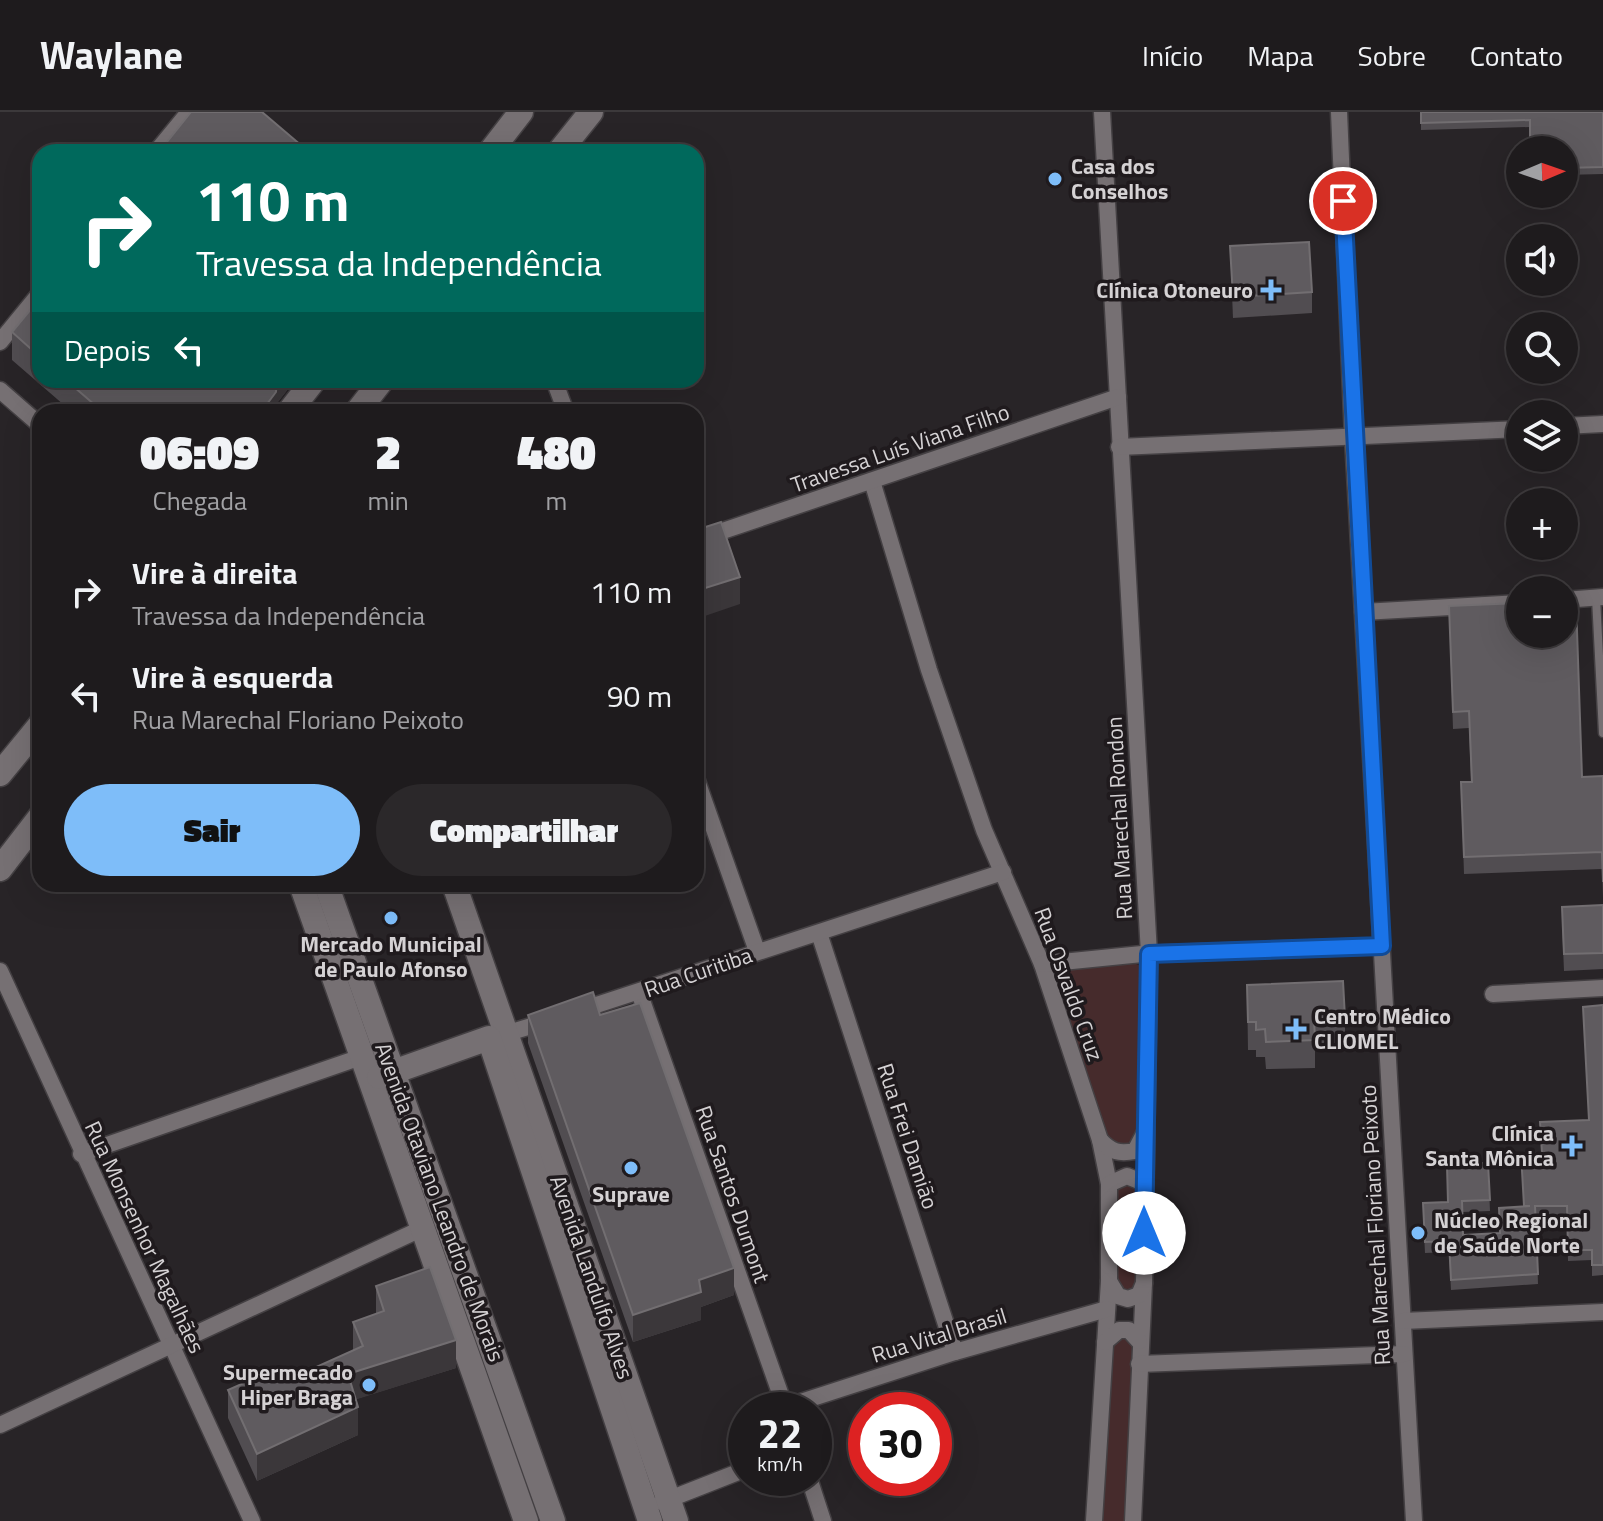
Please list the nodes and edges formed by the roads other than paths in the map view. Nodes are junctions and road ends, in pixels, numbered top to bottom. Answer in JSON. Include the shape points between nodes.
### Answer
{"nodes":[{"id":1,"x":189,"y":112,"type":"edge"},
{"id":2,"x":521,"y":112,"type":"edge"},
{"id":3,"x":591,"y":112,"type":"edge"},
{"id":4,"x":1102,"y":112,"type":"edge"},
{"id":5,"x":1339,"y":112,"type":"edge"},
{"id":6,"x":163,"y":144,"type":"edge"},
{"id":7,"x":496,"y":144,"type":"edge"},
{"id":8,"x":565,"y":144,"type":"edge"},
{"id":9,"x":32,"y":303,"type":"edge"},
{"id":10,"x":0,"y":342,"type":"edge"},
{"id":11,"x":308,"y":388,"type":"edge"},
{"id":12,"x":376,"y":388,"type":"edge"},
{"id":13,"x":0,"y":390,"type":"edge"},
{"id":14,"x":1118,"y":397,"type":"junction"},
{"id":15,"x":295,"y":404,"type":"edge"},
{"id":16,"x":363,"y":404,"type":"edge"},
{"id":17,"x":32,"y":418,"type":"edge"},
{"id":18,"x":1603,"y":424,"type":"edge"},
{"id":19,"x":1578,"y":425,"type":"edge"},
{"id":20,"x":1506,"y":430,"type":"edge"},
{"id":21,"x":1353,"y":438,"type":"junction"},
{"id":22,"x":1119,"y":447,"type":"junction"},
{"id":23,"x":872,"y":481,"type":"junction"},
{"id":24,"x":704,"y":537,"type":"edge"},
{"id":25,"x":1600,"y":598,"type":"edge"},
{"id":26,"x":1578,"y":599,"type":"edge"},
{"id":27,"x":1506,"y":604,"type":"edge"},
{"id":28,"x":1363,"y":612,"type":"junction"},
{"id":29,"x":1603,"y":733,"type":"edge"},
{"id":30,"x":32,"y":735,"type":"edge"},
{"id":31,"x":0,"y":774,"type":"edge"},
{"id":32,"x":704,"y":801,"type":"edge"},
{"id":33,"x":32,"y":827,"type":"edge"},
{"id":34,"x":0,"y":869,"type":"edge"},
{"id":35,"x":1003,"y":872,"type":"junction"},
{"id":36,"x":304,"y":892,"type":"edge"},
{"id":37,"x":329,"y":892,"type":"edge"},
{"id":38,"x":456,"y":892,"type":"edge"},
{"id":39,"x":819,"y":933,"type":"junction"},
{"id":40,"x":1382,"y":946,"type":"junction"},
{"id":41,"x":757,"y":951,"type":"junction"},
{"id":42,"x":1149,"y":954,"type":"junction"},
{"id":43,"x":1042,"y":964,"type":"junction"},
{"id":44,"x":0,"y":971,"type":"edge"},
{"id":45,"x":1603,"y":988,"type":"edge"},
{"id":46,"x":639,"y":992,"type":"junction"},
{"id":47,"x":1493,"y":994,"type":"dead end"},
{"id":48,"x":498,"y":1036,"type":"junction"},
{"id":49,"x":361,"y":1057,"type":"junction"},
{"id":50,"x":395,"y":1072,"type":"junction"},
{"id":51,"x":369,"y":1081,"type":"junction"},
{"id":52,"x":1145,"y":1132,"type":"junction"},
{"id":53,"x":1100,"y":1140,"type":"junction"},
{"id":54,"x":81,"y":1154,"type":"junction"},
{"id":55,"x":1144,"y":1183,"type":"junction"},
{"id":56,"x":1109,"y":1184,"type":"junction"},
{"id":57,"x":423,"y":1228,"type":"junction"},
{"id":58,"x":1109,"y":1281,"type":"junction"},
{"id":59,"x":1144,"y":1283,"type":"junction"},
{"id":60,"x":1107,"y":1309,"type":"junction"},
{"id":61,"x":1603,"y":1312,"type":"edge"},
{"id":62,"x":1403,"y":1321,"type":"junction"},
{"id":63,"x":1139,"y":1341,"type":"junction"},
{"id":64,"x":1105,"y":1342,"type":"junction"},
{"id":65,"x":173,"y":1347,"type":"junction"},
{"id":66,"x":955,"y":1352,"type":"junction"},
{"id":67,"x":1404,"y":1354,"type":"junction"},
{"id":68,"x":1139,"y":1364,"type":"junction"},
{"id":69,"x":780,"y":1392,"type":"edge"},
{"id":70,"x":832,"y":1393,"type":"edge"},
{"id":71,"x":510,"y":1398,"type":"junction"},
{"id":72,"x":486,"y":1406,"type":"junction"},
{"id":73,"x":0,"y":1425,"type":"edge"},
{"id":74,"x":728,"y":1479,"type":"edge"},
{"id":75,"x":815,"y":1496,"type":"edge"},
{"id":76,"x":673,"y":1510,"type":"edge"},
{"id":77,"x":648,"y":1515,"type":"edge"},
{"id":78,"x":252,"y":1521,"type":"edge"},
{"id":79,"x":526,"y":1521,"type":"edge"},
{"id":80,"x":553,"y":1521,"type":"edge"},
{"id":81,"x":823,"y":1521,"type":"edge"},
{"id":82,"x":1094,"y":1521,"type":"edge"},
{"id":83,"x":1133,"y":1521,"type":"edge"},
{"id":84,"x":1414,"y":1521,"type":"edge"}],
"edges":[{"from":1,"to":6,"type":"street"},
{"from":2,"to":7,"type":"street"},
{"from":3,"to":8,"type":"street"},
{"from":4,"to":14,"type":"street","name":"Rua Marechal Rondon"},
{"from":5,"to":21,"type":"street","name":"Rua Marechal Floriano Peixoto"},
{"from":9,"to":10,"type":"street"},
{"from":11,"to":15,"type":"street"},
{"from":12,"to":16,"type":"street"},
{"from":13,"to":17,"type":"street"},
{"from":14,"to":22,"type":"street","name":"Rua Marechal Rondon"},
{"from":14,"to":23,"type":"street","name":"Travessa Luís Viana Filho"},
{"from":18,"to":19,"type":"street"},
{"from":20,"to":21,"type":"street"},
{"from":21,"to":22,"type":"street"},
{"from":21,"to":28,"type":"street","name":"Rua Marechal Floriano Peixoto"},
{"from":22,"to":42,"type":"street","name":"Rua Marechal Rondon"},
{"from":23,"to":24,"type":"street","name":"Travessa Luís Viana Filho"},
{"from":23,"to":35,"type":"street","name":"Rua Osvaldo Cruz","via":[[929,670]]},
{"from":25,"to":26,"type":"street"},
{"from":25,"to":29,"type":"lane"},
{"from":27,"to":28,"type":"street"},
{"from":28,"to":40,"type":"street","name":"Rua Marechal Floriano Peixoto"},
{"from":30,"to":31,"type":"street"},
{"from":32,"to":41,"type":"street"},
{"from":33,"to":34,"type":"street"},
{"from":35,"to":39,"type":"street","name":"Rua Curitiba"},
{"from":35,"to":43,"type":"street","name":"Rua Osvaldo Cruz"},
{"from":36,"to":49,"type":"street","name":"Avenida Otaviano Leandro de Morais"},
{"from":37,"to":50,"type":"street","name":"Avenida Otaviano Leandro de Morais"},
{"from":38,"to":48,"type":"street"},
{"from":39,"to":41,"type":"street","name":"Rua Curitiba"},
{"from":39,"to":66,"type":"street","name":"Rua Frei Damião"},
{"from":40,"to":42,"type":"street"},
{"from":40,"to":62,"type":"street","name":"Rua Marechal Floriano Peixoto"},
{"from":41,"to":46,"type":"street","name":"Rua Curitiba"},
{"from":42,"to":43,"type":"street"},
{"from":42,"to":52,"type":"street","name":"Rua Marechal Rondon"},
{"from":43,"to":53,"type":"street","name":"Rua Osvaldo Cruz"},
{"from":44,"to":54,"type":"street","name":"Rua Monsenhor Magalhães"},
{"from":45,"to":47,"type":"street"},
{"from":46,"to":48,"type":"street","name":"Rua Curitiba"},
{"from":46,"to":69,"type":"street","name":"Rua Santos Dumont"},
{"from":48,"to":50,"type":"street","name":"Rua Curitiba"},
{"from":48,"to":76,"type":"street","name":"Avenida Landulfo Alves"},
{"from":48,"to":77,"type":"street","name":"Avenida Landulfo Alves"},
{"from":49,"to":51,"type":"street","name":"Avenida Otaviano Leandro de Morais"},
{"from":49,"to":54,"type":"street"},
{"from":50,"to":51,"type":"street","name":"Rua Curitiba"},
{"from":50,"to":71,"type":"street","name":"Avenida Otaviano Leandro de Morais"},
{"from":51,"to":57,"type":"street","name":"Avenida Otaviano Leandro de Morais"},
{"from":52,"to":53,"type":"street","via":[[1135,1151],[1121,1154]]},
{"from":52,"to":55,"type":"street","name":"Rua Marechal Rondon"},
{"from":53,"to":56,"type":"street","name":"Rua Osvaldo Cruz"},
{"from":54,"to":65,"type":"street","name":"Rua Monsenhor Magalhães"},
{"from":55,"to":56,"type":"street","via":[[1127,1176]]},
{"from":55,"to":59,"type":"street","name":"Rua Marechal Rondon"},
{"from":56,"to":58,"type":"street","name":"Rua Osvaldo Cruz"},
{"from":57,"to":65,"type":"street"},
{"from":57,"to":72,"type":"street","name":"Avenida Otaviano Leandro de Morais"},
{"from":58,"to":59,"type":"street","via":[[1118,1296],[1128,1299],[1139,1295]]},
{"from":58,"to":60,"type":"street","name":"Rua Osvaldo Cruz"},
{"from":59,"to":63,"type":"street","name":"Rua Marechal Rondon"},
{"from":60,"to":64,"type":"street","name":"Rua Osvaldo Cruz"},
{"from":60,"to":66,"type":"street","name":"Rua Vital Brasil"},
{"from":61,"to":62,"type":"street"},
{"from":62,"to":67,"type":"street","name":"Rua Marechal Floriano Peixoto"},
{"from":63,"to":64,"type":"street","via":[[1129,1330],[1119,1330]]},
{"from":63,"to":68,"type":"street","name":"Rua Marechal Rondon"},
{"from":64,"to":82,"type":"street","name":"Rua Osvaldo Cruz"},
{"from":65,"to":73,"type":"street"},
{"from":65,"to":78,"type":"street","name":"Rua Monsenhor Magalhães"},
{"from":66,"to":70,"type":"street","name":"Rua Vital Brasil"},
{"from":67,"to":68,"type":"street"},
{"from":67,"to":84,"type":"street","name":"Rua Marechal Floriano Peixoto"},
{"from":68,"to":83,"type":"street","name":"Rua Marechal Rondon"},
{"from":71,"to":72,"type":"street"},
{"from":71,"to":80,"type":"street","name":"Avenida Otaviano Leandro de Morais"},
{"from":72,"to":79,"type":"street","name":"Avenida Otaviano Leandro de Morais"},
{"from":74,"to":76,"type":"street"},
{"from":75,"to":81,"type":"street"},
{"from":76,"to":77,"type":"street"}]}
